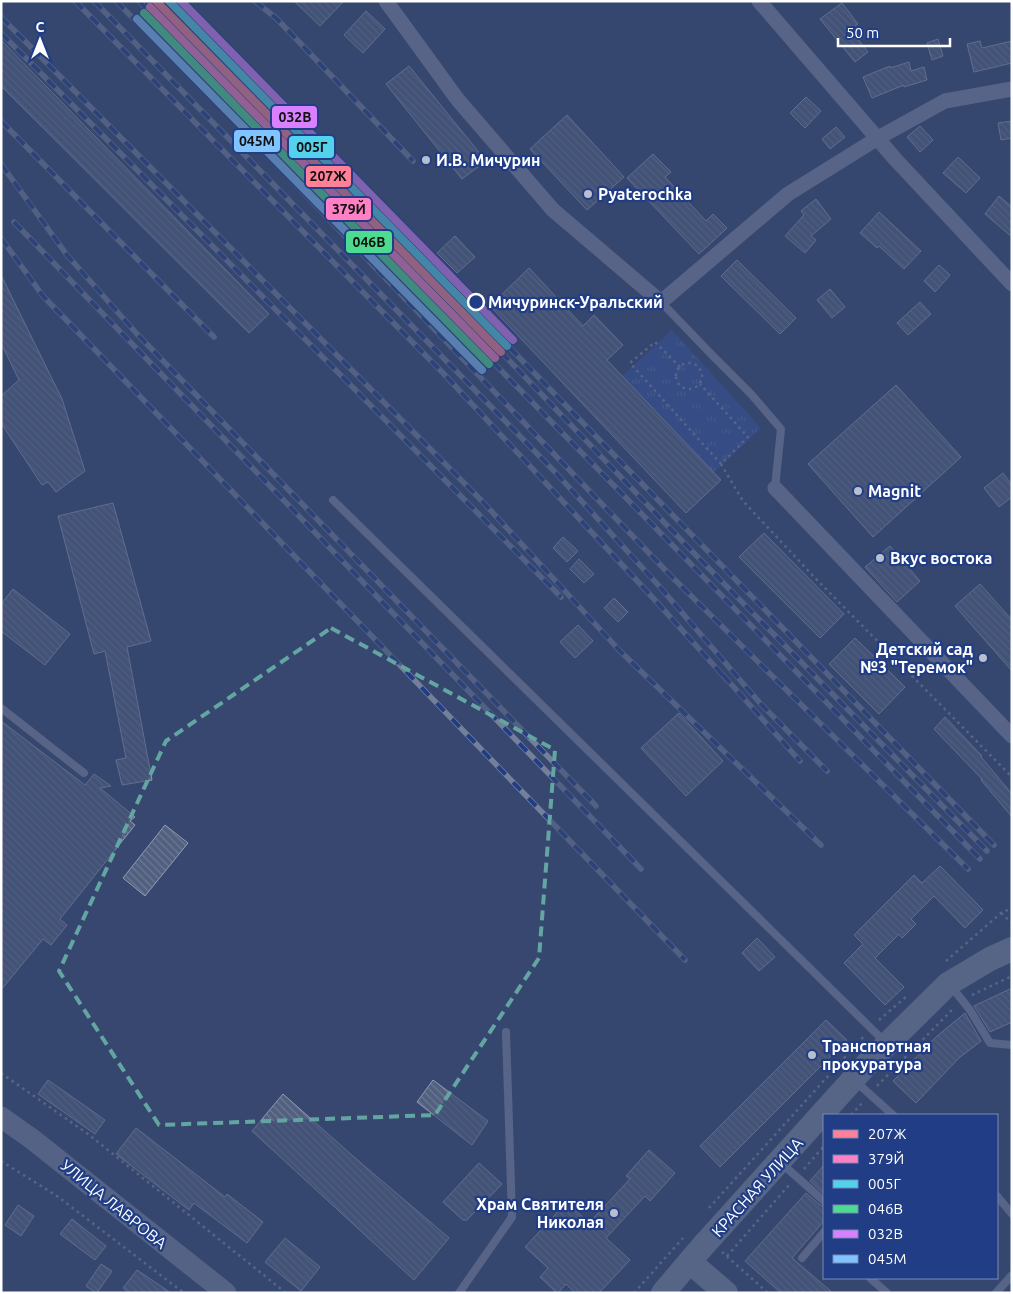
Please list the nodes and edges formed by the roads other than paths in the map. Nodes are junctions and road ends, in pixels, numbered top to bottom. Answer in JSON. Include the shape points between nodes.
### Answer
{"nodes":[{"id":1,"x":386,"y":1,"type":"edge"},
{"id":2,"x":759,"y":1,"type":"edge"},
{"id":3,"x":1012,"y":89,"type":"edge"},
{"id":4,"x":878,"y":138,"type":"junction"},
{"id":5,"x":1012,"y":284,"type":"edge"},
{"id":6,"x":661,"y":302,"type":"junction"},
{"id":7,"x":775,"y":488,"type":"joint"},
{"id":8,"x":332,"y":500,"type":"dead end"},
{"id":9,"x":1,"y":708,"type":"edge"},
{"id":10,"x":1012,"y":736,"type":"edge"},
{"id":11,"x":84,"y":774,"type":"dead end"},
{"id":12,"x":1012,"y":949,"type":"edge"},
{"id":13,"x":955,"y":992,"type":"junction"},
{"id":14,"x":506,"y":1032,"type":"dead end"},
{"id":15,"x":887,"y":1044,"type":"junction"},
{"id":16,"x":1012,"y":1045,"type":"edge"},
{"id":17,"x":862,"y":1087,"type":"junction"},
{"id":18,"x":832,"y":1114,"type":"edge"},
{"id":19,"x":892,"y":1114,"type":"edge"},
{"id":20,"x":1,"y":1117,"type":"edge"},
{"id":21,"x":823,"y":1122,"type":"edge"},
{"id":22,"x":780,"y":1161,"type":"junction"},
{"id":23,"x":998,"y":1197,"type":"edge"},
{"id":24,"x":823,"y":1201,"type":"edge"},
{"id":25,"x":1012,"y":1214,"type":"edge"},
{"id":26,"x":823,"y":1233,"type":"edge"},
{"id":27,"x":802,"y":1258,"type":"dead end"},
{"id":28,"x":690,"y":1262,"type":"junction"},
{"id":29,"x":1012,"y":1275,"type":"edge"},
{"id":30,"x":871,"y":1279,"type":"edge"},
{"id":31,"x":226,"y":1293,"type":"edge"},
{"id":32,"x":459,"y":1293,"type":"edge"},
{"id":33,"x":663,"y":1293,"type":"edge"},
{"id":34,"x":726,"y":1293,"type":"edge"},
{"id":35,"x":887,"y":1293,"type":"edge"},
{"id":36,"x":996,"y":1293,"type":"edge"}],
"edges":[{"from":1,"to":6,"type":"street","via":[[458,100],[553,210]]},
{"from":2,"to":4,"type":"street"},
{"from":3,"to":4,"type":"street","via":[[944,101]]},
{"from":4,"to":5,"type":"street"},
{"from":4,"to":6,"type":"street","via":[[788,194]]},
{"from":6,"to":7,"type":"lane","via":[[751,394],[781,430]]},
{"from":7,"to":10,"type":"street"},
{"from":8,"to":15,"type":"lane"},
{"from":9,"to":11,"type":"lane"},
{"from":12,"to":13,"type":"main road","name":"КРАСНАЯ УЛИЦА","via":[[990,959]]},
{"from":13,"to":15,"type":"main road","name":"КРАСНАЯ УЛИЦА"},
{"from":13,"to":16,"type":"lane","via":[[990,1043]]},
{"from":14,"to":32,"type":"lane","via":[[512,1217]]},
{"from":15,"to":17,"type":"main road","name":"КРАСНАЯ УЛИЦА"},
{"from":17,"to":18,"type":"main road","name":"КРАСНАЯ УЛИЦА"},
{"from":17,"to":19,"type":"lane"},
{"from":20,"to":31,"type":"main road","name":"УЛИЦА ЛАВРОВА"},
{"from":21,"to":22,"type":"main road","name":"КРАСНАЯ УЛИЦА"},
{"from":22,"to":24,"type":"lane"},
{"from":22,"to":28,"type":"main road","name":"КРАСНАЯ УЛИЦА"},
{"from":23,"to":25,"type":"lane"},
{"from":26,"to":27,"type":"lane"},
{"from":28,"to":33,"type":"main road","name":"КРАСНАЯ УЛИЦА"},
{"from":28,"to":34,"type":"main road"},
{"from":29,"to":36,"type":"lane"},
{"from":30,"to":35,"type":"lane"}]}
